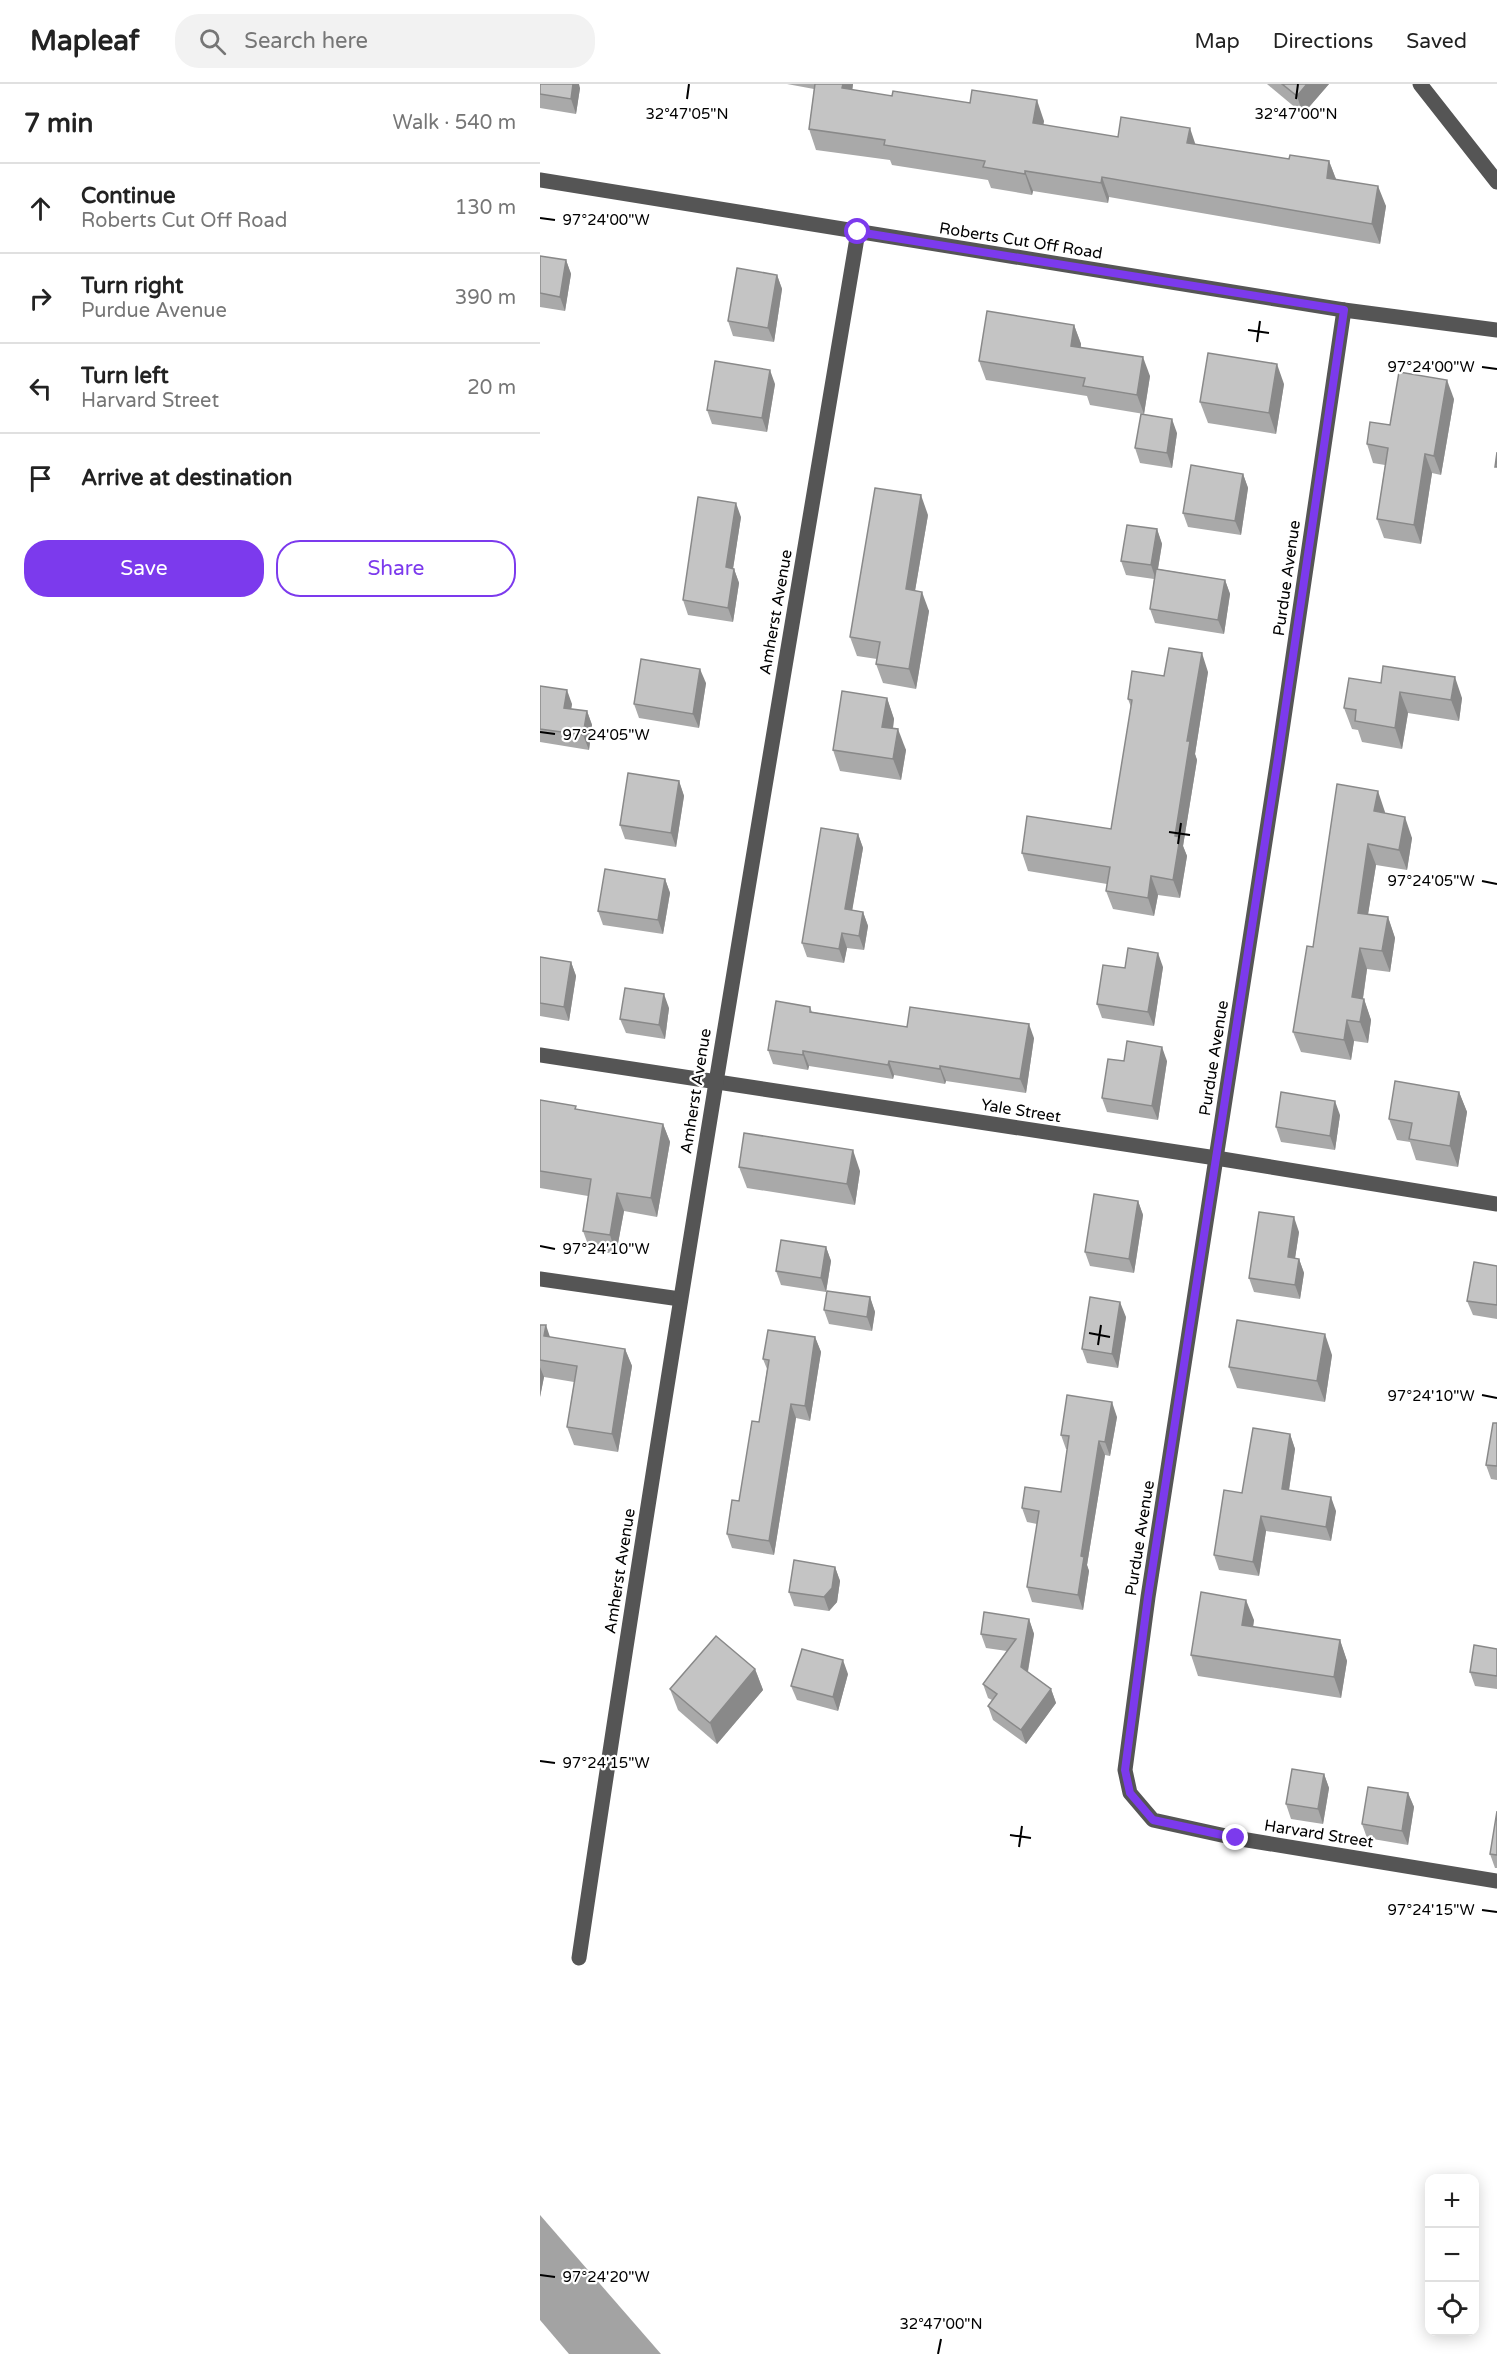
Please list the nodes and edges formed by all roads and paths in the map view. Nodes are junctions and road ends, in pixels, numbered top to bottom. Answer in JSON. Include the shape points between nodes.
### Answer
{"nodes":[{"id":1,"x":1420,"y":84,"type":"edge"},
{"id":2,"x":540,"y":180,"type":"edge"},
{"id":3,"x":1497,"y":182,"type":"edge"},
{"id":4,"x":858,"y":232,"type":"junction"},
{"id":5,"x":1344,"y":310,"type":"junction"},
{"id":6,"x":1497,"y":330,"type":"edge"},
{"id":7,"x":540,"y":1055,"type":"edge"},
{"id":8,"x":714,"y":1082,"type":"junction"},
{"id":9,"x":1216,"y":1158,"type":"junction"},
{"id":10,"x":1497,"y":1204,"type":"edge"},
{"id":11,"x":540,"y":1279,"type":"edge"},
{"id":12,"x":680,"y":1299,"type":"junction"},
{"id":13,"x":1141,"y":1808,"type":"joint"},
{"id":14,"x":1497,"y":1881,"type":"edge"},
{"id":15,"x":579,"y":1958,"type":"dead end"}],
"edges":[{"from":1,"to":3,"type":"street"},
{"from":2,"to":4,"type":"street","name":"Roberts Cut Off Road"},
{"from":4,"to":5,"type":"street","name":"Roberts Cut Off Road"},
{"from":4,"to":8,"type":"street","name":"Amherst Avenue"},
{"from":5,"to":6,"type":"street","name":"Roberts Cut Off Road"},
{"from":5,"to":9,"type":"street","name":"Purdue Avenue"},
{"from":7,"to":8,"type":"street","name":"Yale Street"},
{"from":8,"to":9,"type":"street","name":"Yale Street"},
{"from":8,"to":12,"type":"street","name":"Amherst Avenue"},
{"from":9,"to":10,"type":"street","name":"Yale Street"},
{"from":9,"to":13,"type":"street","name":"Purdue Avenue","via":[[1125,1770],[1130,1793]]},
{"from":11,"to":12,"type":"street"},
{"from":12,"to":15,"type":"street","name":"Amherst Avenue"},
{"from":13,"to":14,"type":"street","name":"Harvard Street","via":[[1153,1820],[1236,1838]]}]}
